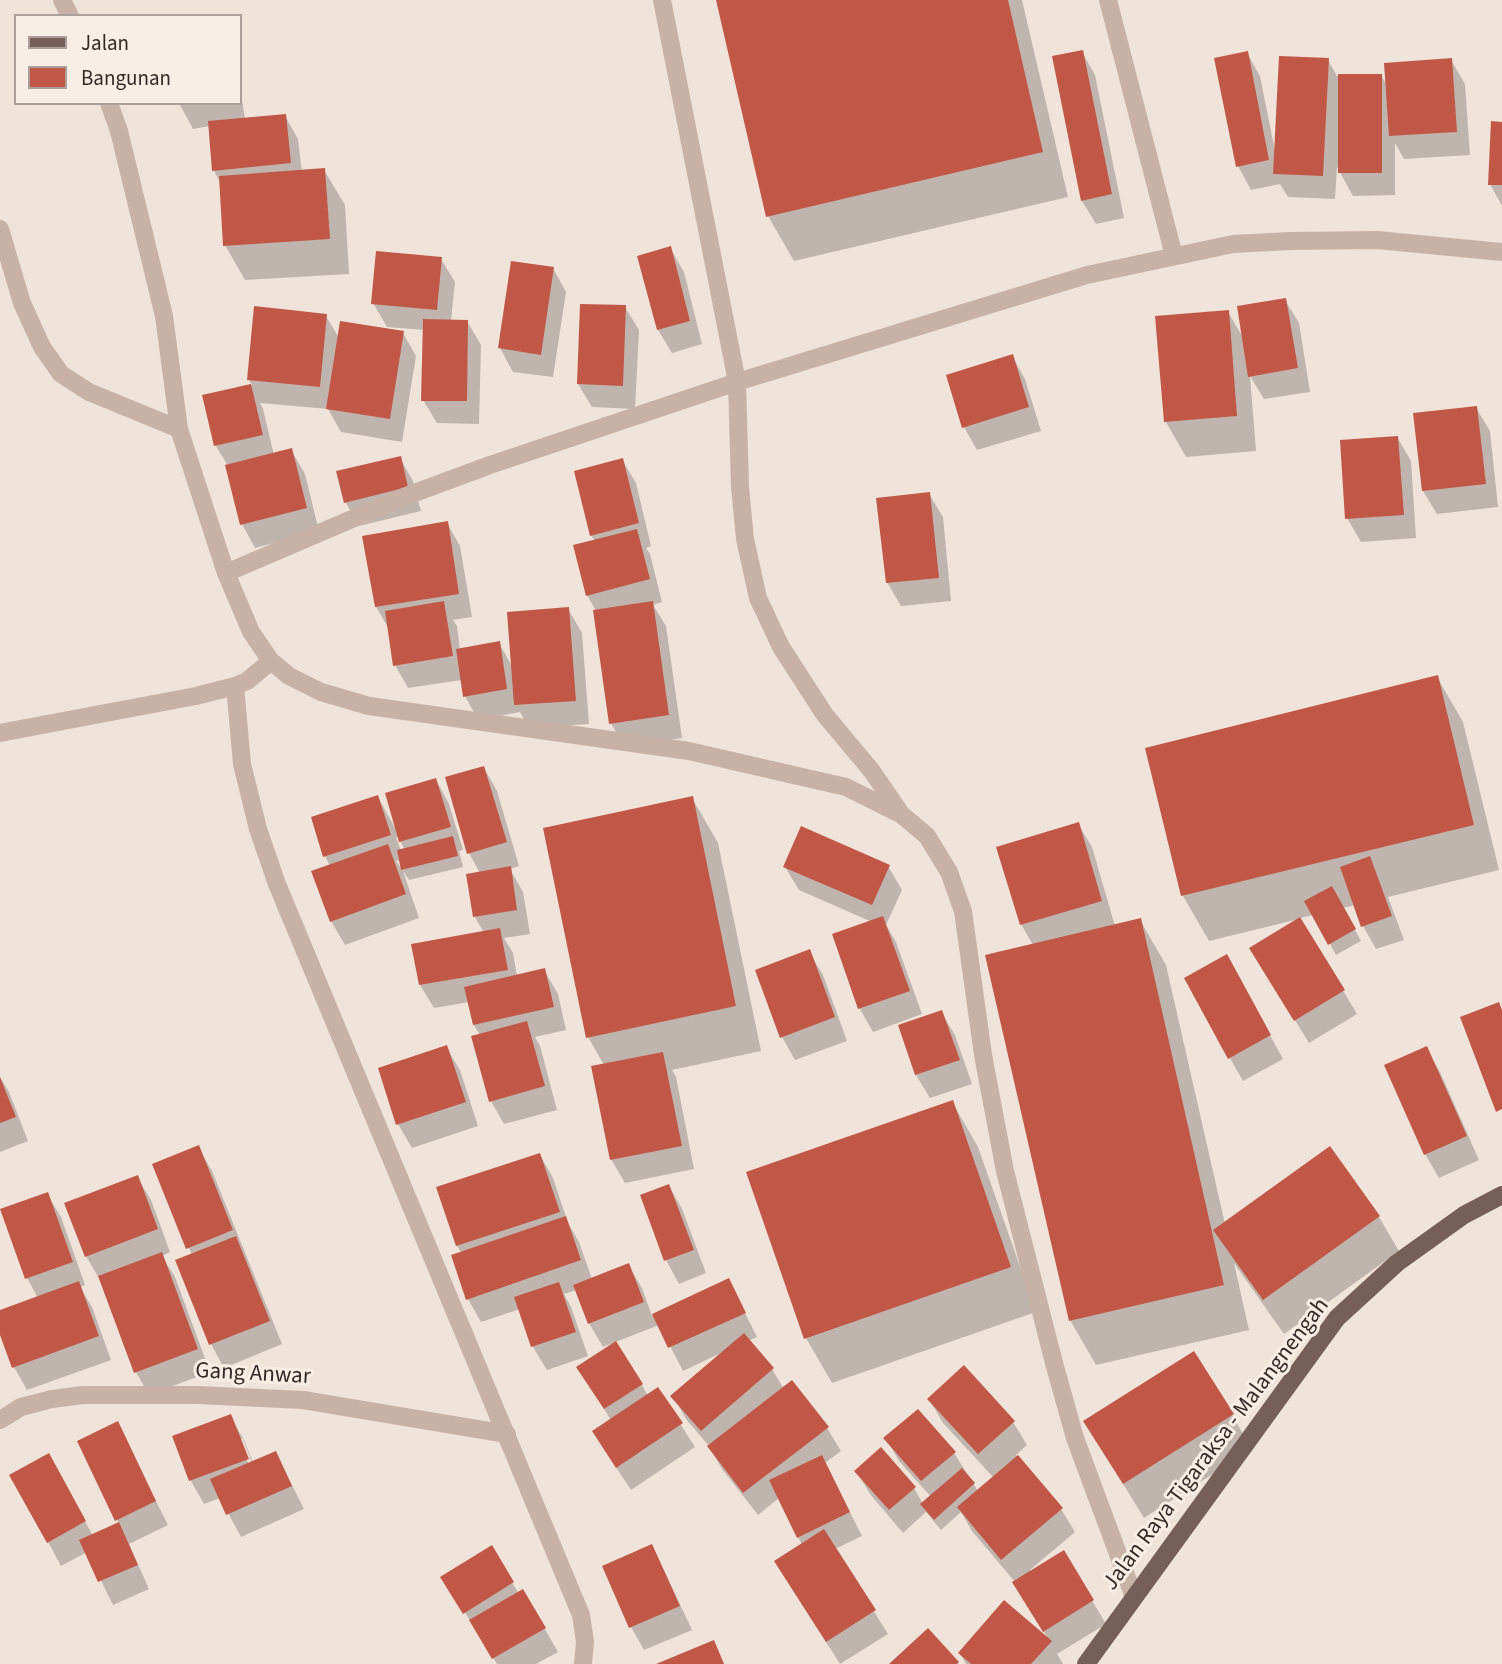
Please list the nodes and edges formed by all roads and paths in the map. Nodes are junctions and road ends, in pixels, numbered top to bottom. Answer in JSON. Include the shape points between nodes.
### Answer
{"nodes":[{"id":1,"x":662,"y":0,"type":"edge"},
{"id":2,"x":1108,"y":0,"type":"edge"},
{"id":3,"x":110,"y":105,"type":"edge"},
{"id":4,"x":0,"y":229,"type":"edge"},
{"id":5,"x":1502,"y":253,"type":"edge"},
{"id":6,"x":1174,"y":256,"type":"junction"},
{"id":7,"x":737,"y":382,"type":"junction"},
{"id":8,"x":179,"y":429,"type":"junction"},
{"id":9,"x":226,"y":573,"type":"junction"},
{"id":10,"x":271,"y":661,"type":"junction"},
{"id":11,"x":235,"y":686,"type":"junction"},
{"id":12,"x":0,"y":733,"type":"edge"},
{"id":13,"x":902,"y":815,"type":"junction"},
{"id":14,"x":1502,"y":1195,"type":"edge"},
{"id":15,"x":0,"y":1420,"type":"edge"},
{"id":16,"x":507,"y":1434,"type":"junction"},
{"id":17,"x":1134,"y":1597,"type":"junction"},
{"id":18,"x":583,"y":1664,"type":"edge"},
{"id":19,"x":1086,"y":1664,"type":"edge"}],
"edges":[{"from":1,"to":7,"type":"street"},
{"from":2,"to":6,"type":"street"},
{"from":3,"to":8,"type":"street","via":[[164,316]]},
{"from":4,"to":8,"type":"street","via":[[22,303],[42,347],[61,374],[89,392]]},
{"from":5,"to":6,"type":"street","via":[[1377,240],[1233,244]]},
{"from":6,"to":7,"type":"street","via":[[1087,275]]},
{"from":7,"to":9,"type":"street","via":[[401,498]]},
{"from":7,"to":13,"type":"street","via":[[745,539],[758,598],[781,647],[825,715]]},
{"from":8,"to":9,"type":"street"},
{"from":9,"to":10,"type":"street","via":[[251,632]]},
{"from":10,"to":11,"type":"street"},
{"from":10,"to":13,"type":"street","via":[[321,692],[369,706],[689,751],[846,787]]},
{"from":11,"to":12,"type":"street"},
{"from":11,"to":16,"type":"street","via":[[242,764],[277,884]]},
{"from":13,"to":17,"type":"street","via":[[927,836],[949,872],[963,911],[1005,1171],[1075,1438]]},
{"from":14,"to":17,"type":"main road","name":"Jalan Raya Tigaraksa - Malangnengah","via":[[1464,1215],[1397,1263],[1337,1318]]},
{"from":15,"to":16,"type":"street","name":"Gang Anwar","via":[[21,1407],[83,1395],[198,1395],[303,1400]]},
{"from":16,"to":18,"type":"street","via":[[581,1615]]},
{"from":17,"to":19,"type":"main road","name":"Jalan Raya Tigaraksa - Malangnengah"}]}
